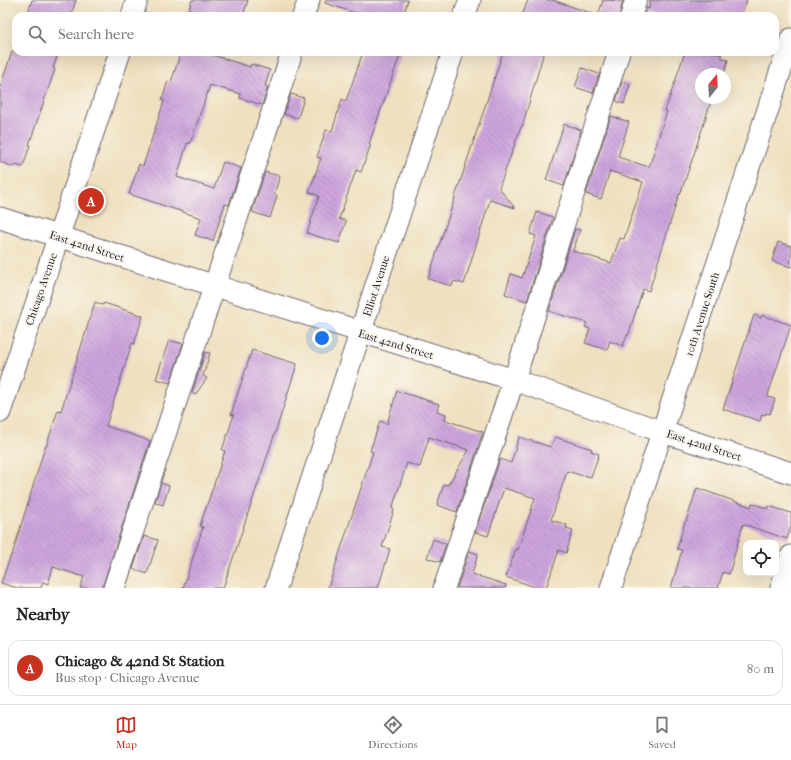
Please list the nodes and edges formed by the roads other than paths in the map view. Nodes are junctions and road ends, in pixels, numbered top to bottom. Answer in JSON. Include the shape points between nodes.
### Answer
{"nodes":[{"id":1,"x":137,"y":0,"type":"edge"},
{"id":2,"x":309,"y":0,"type":"edge"},
{"id":3,"x":470,"y":0,"type":"edge"},
{"id":4,"x":636,"y":0,"type":"edge"},
{"id":5,"x":133,"y":12,"type":"edge"},
{"id":6,"x":305,"y":12,"type":"edge"},
{"id":7,"x":466,"y":12,"type":"edge"},
{"id":8,"x":632,"y":12,"type":"edge"},
{"id":9,"x":791,"y":39,"type":"edge"},
{"id":10,"x":119,"y":56,"type":"edge"},
{"id":11,"x":291,"y":56,"type":"edge"},
{"id":12,"x":452,"y":56,"type":"edge"},
{"id":13,"x":618,"y":56,"type":"edge"},
{"id":14,"x":0,"y":218,"type":"edge"},
{"id":15,"x":58,"y":237,"type":"junction"},
{"id":16,"x":214,"y":286,"type":"junction"},
{"id":17,"x":360,"y":333,"type":"junction"},
{"id":18,"x":514,"y":380,"type":"junction"},
{"id":19,"x":0,"y":412,"type":"edge"},
{"id":20,"x":663,"y":432,"type":"junction"},
{"id":21,"x":791,"y":473,"type":"edge"},
{"id":22,"x":791,"y":556,"type":"edge"},
{"id":23,"x":114,"y":588,"type":"edge"},
{"id":24,"x":276,"y":588,"type":"edge"},
{"id":25,"x":444,"y":588,"type":"edge"},
{"id":26,"x":611,"y":588,"type":"edge"},
{"id":27,"x":780,"y":588,"type":"edge"}],
"edges":[{"from":1,"to":5,"type":"street"},
{"from":2,"to":6,"type":"street"},
{"from":3,"to":7,"type":"street"},
{"from":4,"to":8,"type":"street"},
{"from":9,"to":20,"type":"street","name":"10th Avenue South"},
{"from":10,"to":15,"type":"street","name":"Chicago Avenue"},
{"from":11,"to":16,"type":"street"},
{"from":12,"to":17,"type":"street","name":"Elliot Avenue"},
{"from":13,"to":18,"type":"street"},
{"from":14,"to":15,"type":"street","name":"East 42nd Street"},
{"from":15,"to":16,"type":"street","name":"East 42nd Street"},
{"from":15,"to":19,"type":"street","name":"Chicago Avenue"},
{"from":16,"to":17,"type":"street","name":"East 42nd Street"},
{"from":16,"to":23,"type":"street"},
{"from":17,"to":18,"type":"street","name":"East 42nd Street"},
{"from":17,"to":24,"type":"street","name":"Elliot Avenue"},
{"from":18,"to":20,"type":"street","name":"East 42nd Street"},
{"from":18,"to":25,"type":"street"},
{"from":20,"to":21,"type":"street","name":"East 42nd Street"},
{"from":20,"to":26,"type":"street","name":"10th Avenue South"},
{"from":22,"to":27,"type":"street"}]}
